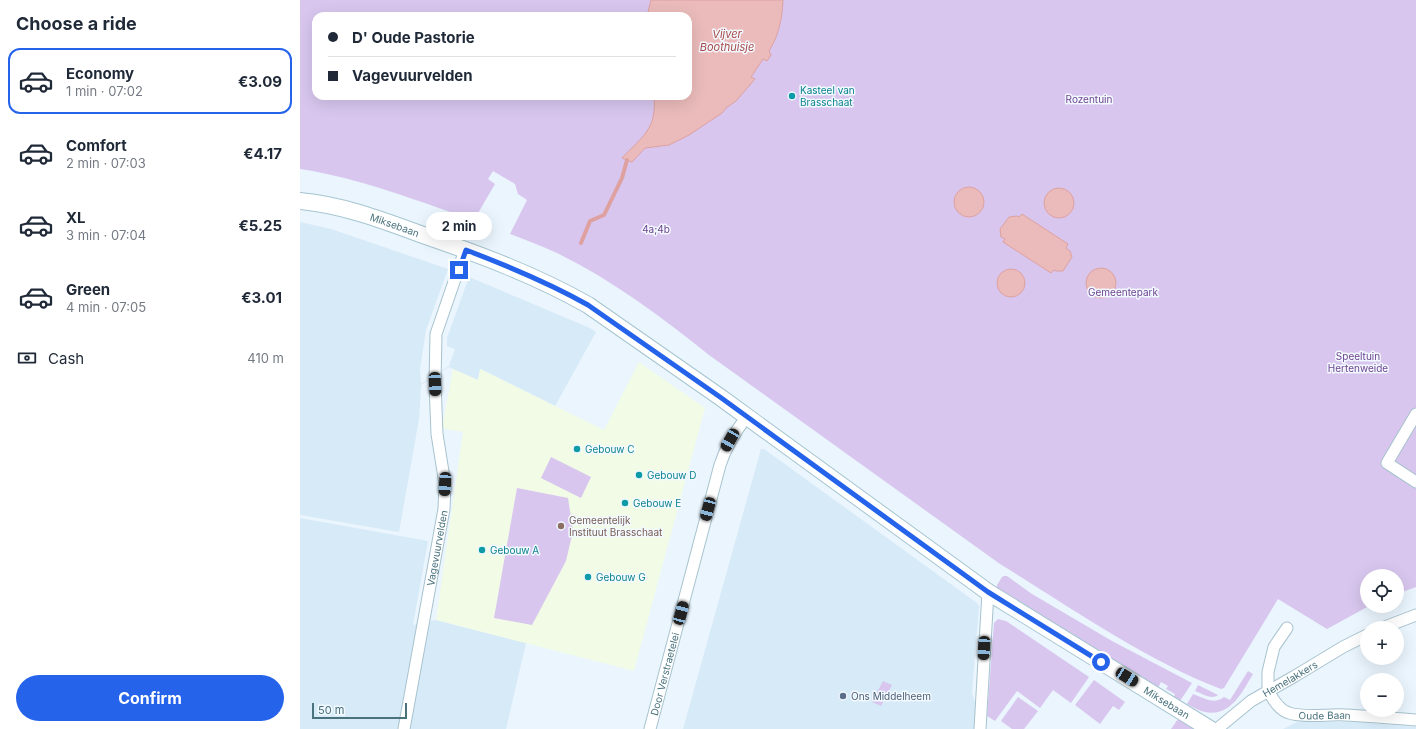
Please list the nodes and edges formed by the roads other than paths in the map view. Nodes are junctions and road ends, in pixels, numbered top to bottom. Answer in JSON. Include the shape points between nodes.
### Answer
{"nodes":[{"id":1,"x":300,"y":201,"type":"edge"},
{"id":2,"x":466,"y":250,"type":"junction"},
{"id":3,"x":1416,"y":414,"type":"edge"},
{"id":4,"x":747,"y":416,"type":"junction"},
{"id":5,"x":1416,"y":482,"type":"edge"},
{"id":6,"x":988,"y":592,"type":"junction"},
{"id":7,"x":1416,"y":614,"type":"edge"},
{"id":8,"x":1399,"y":621,"type":"edge"},
{"id":9,"x":1287,"y":628,"type":"dead end"},
{"id":10,"x":1360,"y":638,"type":"edge"},
{"id":11,"x":1268,"y":691,"type":"junction"},
{"id":12,"x":1416,"y":720,"type":"edge"},
{"id":13,"x":404,"y":729,"type":"edge"},
{"id":14,"x":650,"y":729,"type":"edge"},
{"id":15,"x":980,"y":729,"type":"edge"},
{"id":16,"x":1210,"y":729,"type":"edge"},
{"id":17,"x":1217,"y":729,"type":"edge"}],
"edges":[{"from":1,"to":2,"type":"main road","name":"Miksebaan","via":[[346,208]]},
{"from":2,"to":4,"type":"main road","name":"Miksebaan","via":[[513,268],[588,305]]},
{"from":2,"to":13,"type":"street","name":"Vagevuurvelden","via":[[436,334],[437,434],[445,484],[444,509]]},
{"from":3,"to":5,"type":"street","via":[[1387,463]]},
{"from":4,"to":6,"type":"main road","name":"Miksebaan"},
{"from":4,"to":14,"type":"street","name":"Door Verstraetelei","via":[[726,448],[720,465]]},
{"from":6,"to":15,"type":"street"},
{"from":6,"to":16,"type":"main road","name":"Miksebaan"},
{"from":7,"to":8,"type":"street"},
{"from":9,"to":11,"type":"street","via":[[1274,647],[1268,672]]},
{"from":10,"to":11,"type":"street","name":"Hemelakkers"},
{"from":11,"to":12,"type":"street","name":"Oude Baan","via":[[1274,702],[1288,713]]},
{"from":11,"to":17,"type":"street","name":"Hemelakkers","via":[[1251,701]]}]}
